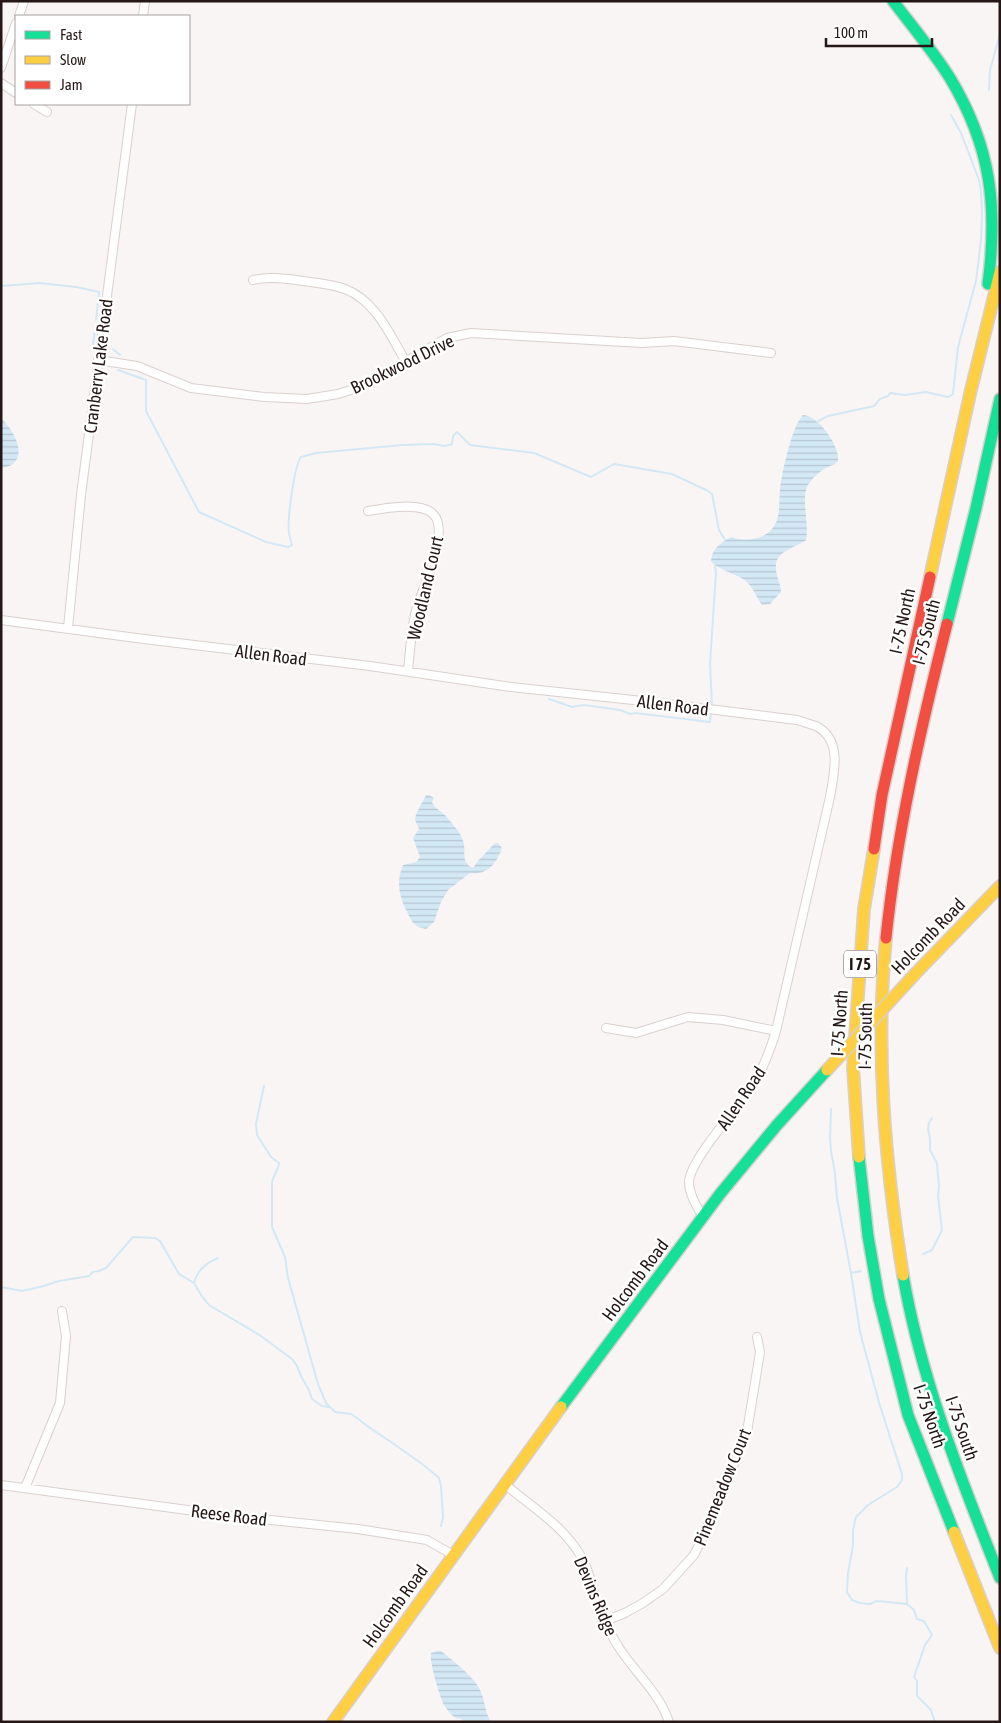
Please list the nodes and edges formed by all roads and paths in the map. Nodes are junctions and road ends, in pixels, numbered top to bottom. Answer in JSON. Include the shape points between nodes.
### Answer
{"nodes":[{"id":1,"x":24,"y":1,"type":"edge"},
{"id":2,"x":145,"y":1,"type":"edge"},
{"id":3,"x":893,"y":1,"type":"edge"},
{"id":4,"x":19,"y":15,"type":"edge"},
{"id":5,"x":143,"y":15,"type":"edge"},
{"id":6,"x":15,"y":26,"type":"edge"},
{"id":7,"x":1,"y":68,"type":"edge"},
{"id":8,"x":1,"y":83,"type":"edge"},
{"id":9,"x":15,"y":91,"type":"edge"},
{"id":10,"x":36,"y":105,"type":"edge"},
{"id":11,"x":132,"y":105,"type":"edge"},
{"id":12,"x":47,"y":112,"type":"dead end"},
{"id":13,"x":1000,"y":272,"type":"edge"},
{"id":14,"x":253,"y":280,"type":"dead end"},
{"id":15,"x":771,"y":353,"type":"dead end"},
{"id":16,"x":98,"y":360,"type":"junction"},
{"id":17,"x":406,"y":362,"type":"junction"},
{"id":18,"x":970,"y":394,"type":"junction"},
{"id":19,"x":1000,"y":399,"type":"edge"},
{"id":20,"x":1000,"y":428,"type":"edge"},
{"id":21,"x":368,"y":511,"type":"dead end"},
{"id":22,"x":972,"y":521,"type":"junction"},
{"id":23,"x":1,"y":620,"type":"edge"},
{"id":24,"x":68,"y":628,"type":"junction"},
{"id":25,"x":408,"y":671,"type":"junction"},
{"id":26,"x":1000,"y":886,"type":"edge"},
{"id":27,"x":606,"y":1028,"type":"dead end"},
{"id":28,"x":776,"y":1031,"type":"junction"},
{"id":29,"x":704,"y":1217,"type":"junction"},
{"id":30,"x":62,"y":1312,"type":"dead end"},
{"id":31,"x":757,"y":1336,"type":"dead end"},
{"id":32,"x":1,"y":1485,"type":"edge"},
{"id":33,"x":506,"y":1485,"type":"junction"},
{"id":34,"x":26,"y":1488,"type":"junction"},
{"id":35,"x":453,"y":1555,"type":"junction"},
{"id":36,"x":1000,"y":1578,"type":"edge"},
{"id":37,"x":605,"y":1621,"type":"junction"},
{"id":38,"x":1000,"y":1648,"type":"edge"},
{"id":39,"x":333,"y":1722,"type":"edge"},
{"id":40,"x":669,"y":1722,"type":"edge"}],
"edges":[{"from":1,"to":4,"type":"street"},
{"from":2,"to":5,"type":"street"},
{"from":3,"to":18,"type":"main road","via":[[965,104],[977,128],[989,169],[995,221],[993,261],[972,356]]},
{"from":6,"to":7,"type":"street"},
{"from":8,"to":9,"type":"street"},
{"from":10,"to":12,"type":"street"},
{"from":11,"to":16,"type":"street","name":"Cranberry Lake Road"},
{"from":13,"to":18,"type":"main road","name":"I-75 North","number":"I 75"},
{"from":14,"to":17,"type":"street","via":[[275,278],[345,289],[370,305]]},
{"from":15,"to":17,"type":"street","name":"Brookwood Drive","via":[[674,341],[642,343],[471,334],[447,338]]},
{"from":16,"to":17,"type":"street","name":"Brookwood Drive","via":[[138,366],[191,388],[290,399],[338,394],[368,383]]},
{"from":16,"to":24,"type":"street","name":"Cranberry Lake Road"},
{"from":18,"to":38,"type":"main road","name":"I-75 North","number":"I 75","via":[[882,795],[864,909],[854,1067],[858,1153],[879,1299],[912,1424]]},
{"from":19,"to":22,"type":"main road","name":"I-75 South","number":"I 75"},
{"from":20,"to":22,"type":"main road"},
{"from":21,"to":25,"type":"street","name":"Woodland Court","via":[[392,507],[418,508],[430,512],[439,528],[436,556],[416,611]]},
{"from":22,"to":36,"type":"main road","name":"I-75 South","number":"I 75","via":[[927,703],[899,839],[888,911],[881,1050],[888,1175],[915,1332],[966,1494]]},
{"from":23,"to":24,"type":"street","name":"Allen Road"},
{"from":24,"to":25,"type":"street","name":"Allen Road"},
{"from":25,"to":28,"type":"street","name":"Allen Road","via":[[511,687],[797,720],[816,726],[827,735],[834,746],[831,789]]},
{"from":26,"to":29,"type":"main road","name":"Holcomb Road","bridge":true,"via":[[777,1125]]},
{"from":27,"to":28,"type":"street","via":[[636,1033],[688,1017],[724,1020]]},
{"from":28,"to":29,"type":"street","name":"Allen Road","via":[[752,1086],[691,1171],[690,1189]]},
{"from":29,"to":33,"type":"main road","name":"Holcomb Road"},
{"from":30,"to":34,"type":"street","via":[[66,1336],[60,1403]]},
{"from":31,"to":37,"type":"street","name":"Pinemeadow Court","via":[[760,1352],[747,1432],[694,1555],[643,1604]]},
{"from":32,"to":34,"type":"street","name":"Reese Road"},
{"from":33,"to":35,"type":"main road","name":"Holcomb Road"},
{"from":33,"to":37,"type":"street","name":"Devins Ridge","via":[[570,1538],[584,1560]]},
{"from":34,"to":35,"type":"street","name":"Reese Road","via":[[358,1529],[427,1540]]},
{"from":35,"to":39,"type":"main road","name":"Holcomb Road"},
{"from":37,"to":40,"type":"street","name":"Devins Ridge","via":[[619,1648],[655,1694]]}]}
